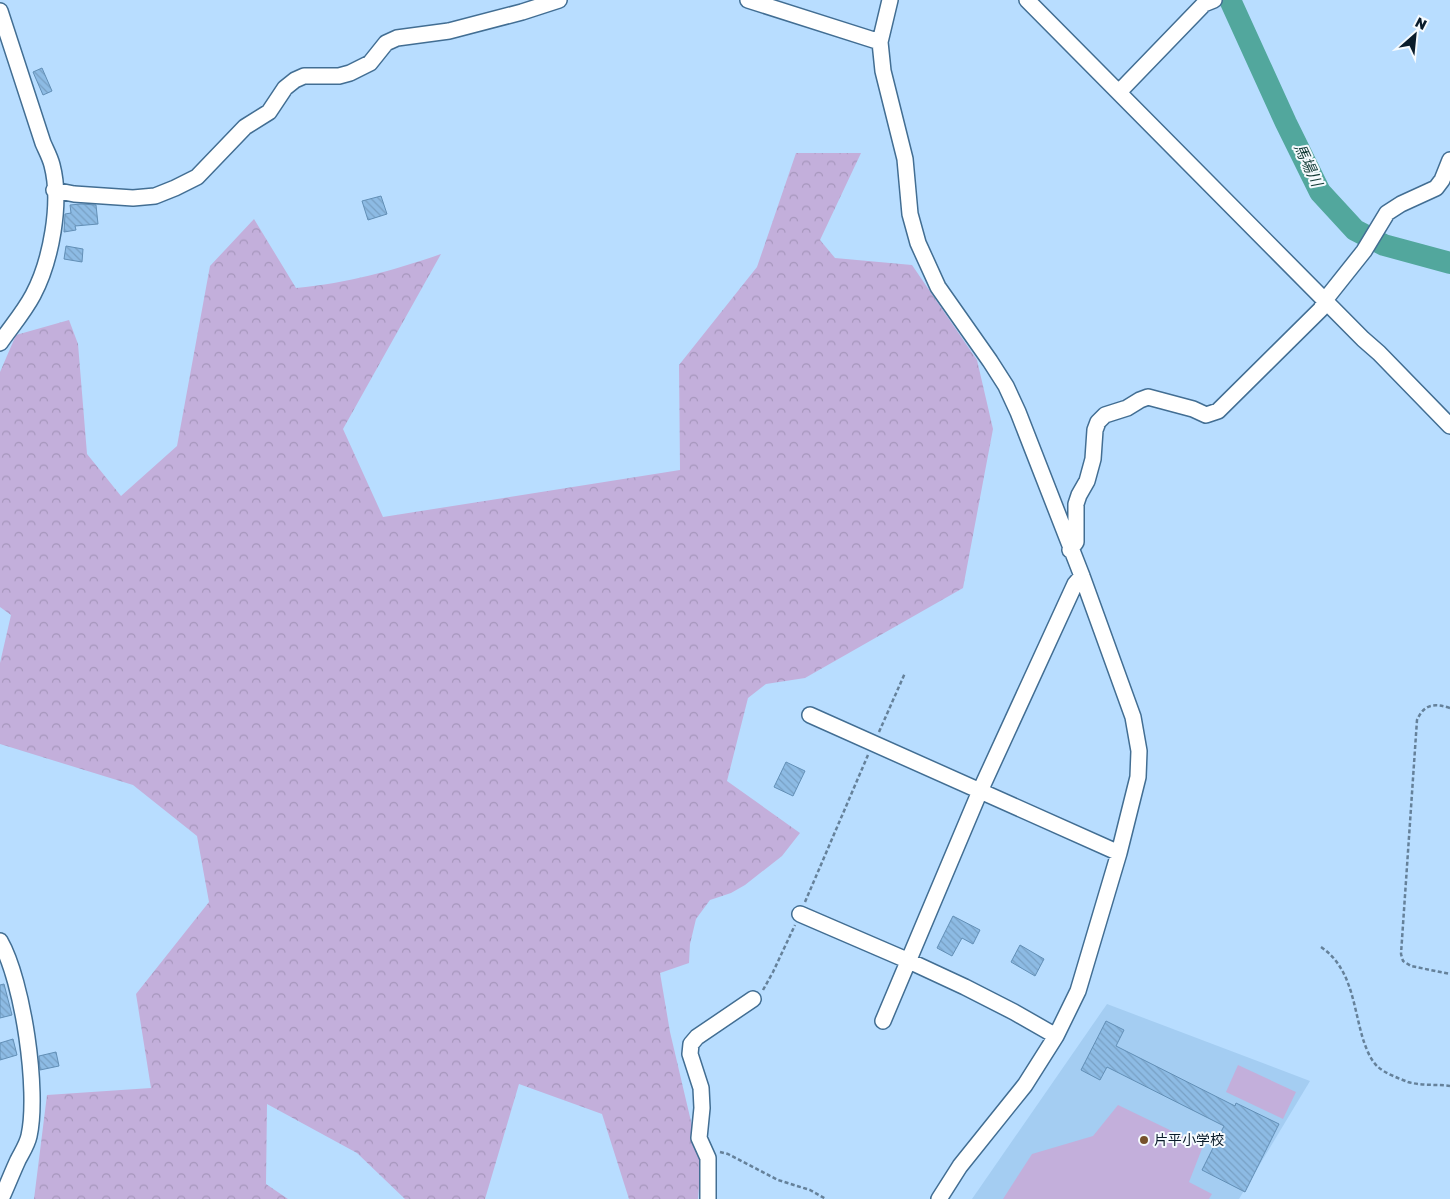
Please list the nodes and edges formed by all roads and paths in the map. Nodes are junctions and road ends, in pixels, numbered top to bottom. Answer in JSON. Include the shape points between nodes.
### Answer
{"nodes":[{"id":1,"x":558,"y":0,"type":"edge"},
{"id":2,"x":748,"y":0,"type":"edge"},
{"id":3,"x":890,"y":0,"type":"edge"},
{"id":4,"x":1028,"y":0,"type":"edge"},
{"id":5,"x":1210,"y":2,"type":"edge"},
{"id":6,"x":0,"y":11,"type":"edge"},
{"id":7,"x":880,"y":42,"type":"junction"},
{"id":8,"x":1119,"y":92,"type":"junction"},
{"id":9,"x":1450,"y":160,"type":"edge"},
{"id":10,"x":54,"y":190,"type":"junction"},
{"id":11,"x":1324,"y":300,"type":"junction"},
{"id":12,"x":0,"y":343,"type":"edge"},
{"id":13,"x":1450,"y":426,"type":"edge"},
{"id":14,"x":1070,"y":550,"type":"junction"},
{"id":15,"x":1082,"y":576,"type":"junction"},
{"id":16,"x":905,"y":673,"type":"dead end"},
{"id":17,"x":1450,"y":708,"type":"edge"},
{"id":18,"x":810,"y":715,"type":"dead end"},
{"id":19,"x":874,"y":744,"type":"junction"},
{"id":20,"x":980,"y":791,"type":"junction"},
{"id":21,"x":1119,"y":853,"type":"junction"},
{"id":22,"x":800,"y":914,"type":"junction"},
{"id":23,"x":0,"y":941,"type":"edge"},
{"id":24,"x":1321,"y":947,"type":"dead end"},
{"id":25,"x":909,"y":961,"type":"junction"},
{"id":26,"x":1450,"y":974,"type":"edge"},
{"id":27,"x":752,"y":999,"type":"joint"},
{"id":28,"x":883,"y":1021,"type":"dead end"},
{"id":29,"x":1056,"y":1036,"type":"junction"},
{"id":30,"x":1450,"y":1086,"type":"edge"},
{"id":31,"x":706,"y":1150,"type":"junction"},
{"id":32,"x":1,"y":1199,"type":"edge"},
{"id":33,"x":708,"y":1199,"type":"edge"},
{"id":34,"x":826,"y":1199,"type":"edge"},
{"id":35,"x":939,"y":1199,"type":"edge"}],
"edges":[{"from":1,"to":10,"type":"street","via":[[450,31],[397,38],[386,44],[370,63],[350,74],[304,76],[295,80],[285,88],[269,112],[245,127],[197,177],[155,196],[133,198]]},
{"from":2,"to":7,"type":"street"},
{"from":3,"to":7,"type":"street"},
{"from":4,"to":8,"type":"street"},
{"from":5,"to":8,"type":"street"},
{"from":6,"to":10,"type":"street","via":[[51,164]]},
{"from":7,"to":14,"type":"street","via":[[883,71],[905,159],[910,214],[918,244],[938,288],[1006,386]]},
{"from":8,"to":11,"type":"street"},
{"from":9,"to":11,"type":"street","via":[[1436,188],[1387,213],[1364,251]]},
{"from":10,"to":12,"type":"street","via":[[52,242],[33,295]]},
{"from":11,"to":13,"type":"street"},
{"from":11,"to":14,"type":"street","via":[[1321,309],[1218,411],[1206,415],[1148,398],[1105,415],[1095,430],[1093,459],[1076,504],[1076,542]]},
{"from":14,"to":15,"type":"street"},
{"from":15,"to":20,"type":"street","via":[[1075,584]]},
{"from":15,"to":21,"type":"street","via":[[1133,717],[1139,751],[1138,777]]},
{"from":16,"to":19,"type":"path"},
{"from":17,"to":26,"type":"path","via":[[1428,705],[1417,720],[1401,954],[1403,961],[1411,966]]},
{"from":18,"to":19,"type":"street"},
{"from":19,"to":20,"type":"street"},
{"from":19,"to":22,"type":"path"},
{"from":20,"to":21,"type":"street"},
{"from":20,"to":25,"type":"street"},
{"from":21,"to":29,"type":"street","via":[[1078,990]]},
{"from":22,"to":25,"type":"street"},
{"from":22,"to":27,"type":"path","via":[[765,987]]},
{"from":23,"to":32,"type":"street","via":[[9,962],[24,1023],[31,1112],[27,1143]]},
{"from":24,"to":30,"type":"path","via":[[1335,958],[1346,975],[1365,1045],[1377,1066],[1409,1082]]},
{"from":25,"to":28,"type":"street"},
{"from":25,"to":29,"type":"street"},
{"from":27,"to":31,"type":"street","via":[[691,1044],[690,1054],[701,1088],[699,1138]]},
{"from":29,"to":35,"type":"street","via":[[1025,1085],[960,1166]]},
{"from":31,"to":33,"type":"street"},
{"from":31,"to":34,"type":"path","via":[[728,1154],[778,1180]]}]}
